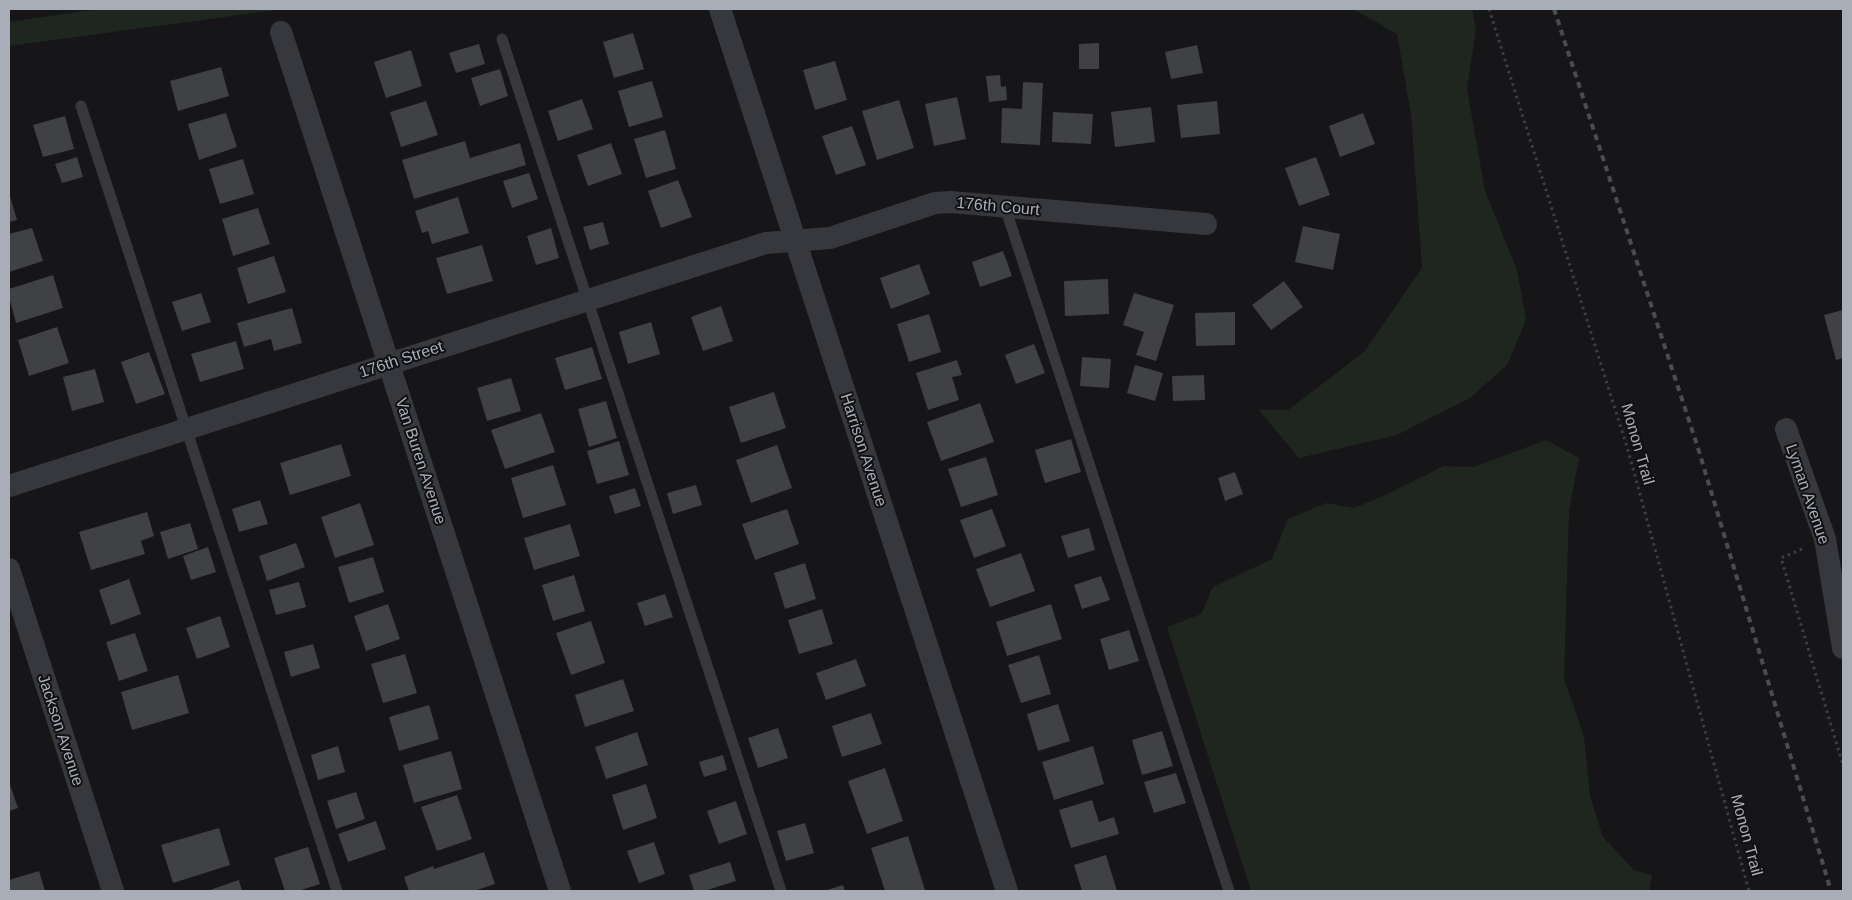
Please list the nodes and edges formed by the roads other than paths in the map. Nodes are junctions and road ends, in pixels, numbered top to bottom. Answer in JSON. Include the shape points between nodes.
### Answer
{"nodes":[{"id":1,"x":720,"y":9,"type":"edge"},
{"id":2,"x":281,"y":32,"type":"dead end"},
{"id":3,"x":502,"y":39,"type":"dead end"},
{"id":4,"x":81,"y":106,"type":"dead end"},
{"id":5,"x":1005,"y":206,"type":"junction"},
{"id":6,"x":1206,"y":224,"type":"dead end"},
{"id":7,"x":796,"y":240,"type":"junction"},
{"id":8,"x":588,"y":300,"type":"junction"},
{"id":9,"x":389,"y":363,"type":"junction"},
{"id":10,"x":186,"y":429,"type":"junction"},
{"id":11,"x":1786,"y":429,"type":"dead end"},
{"id":12,"x":9,"y":486,"type":"edge"},
{"id":13,"x":1825,"y":539,"type":"junction"},
{"id":14,"x":1843,"y":558,"type":"edge"},
{"id":15,"x":9,"y":569,"type":"edge"},
{"id":16,"x":1843,"y":648,"type":"edge"},
{"id":17,"x":113,"y":891,"type":"edge"},
{"id":18,"x":337,"y":891,"type":"edge"},
{"id":19,"x":560,"y":891,"type":"edge"},
{"id":20,"x":781,"y":891,"type":"edge"},
{"id":21,"x":1007,"y":891,"type":"edge"},
{"id":22,"x":1229,"y":891,"type":"edge"}],
"edges":[{"from":1,"to":7,"type":"street","name":"Harrison Avenue"},
{"from":2,"to":9,"type":"street","name":"Van Buren Avenue"},
{"from":3,"to":8,"type":"lane"},
{"from":4,"to":10,"type":"lane"},
{"from":5,"to":6,"type":"street","name":"176th Court"},
{"from":5,"to":7,"type":"street","name":"176th Court","via":[[935,203],[830,238]]},
{"from":5,"to":22,"type":"lane"},
{"from":7,"to":8,"type":"street","name":"176th Street","via":[[766,243]]},
{"from":7,"to":21,"type":"street","name":"Harrison Avenue"},
{"from":8,"to":9,"type":"street","name":"176th Street"},
{"from":8,"to":20,"type":"lane"},
{"from":9,"to":10,"type":"street","name":"176th Street"},
{"from":9,"to":19,"type":"street","name":"Van Buren Avenue"},
{"from":10,"to":12,"type":"street","name":"176th Street"},
{"from":10,"to":18,"type":"lane"},
{"from":11,"to":13,"type":"street","name":"Lyman Avenue"},
{"from":13,"to":14,"type":"street"},
{"from":13,"to":16,"type":"street","name":"Lyman Avenue"},
{"from":15,"to":17,"type":"street","name":"Jackson Avenue"}]}
